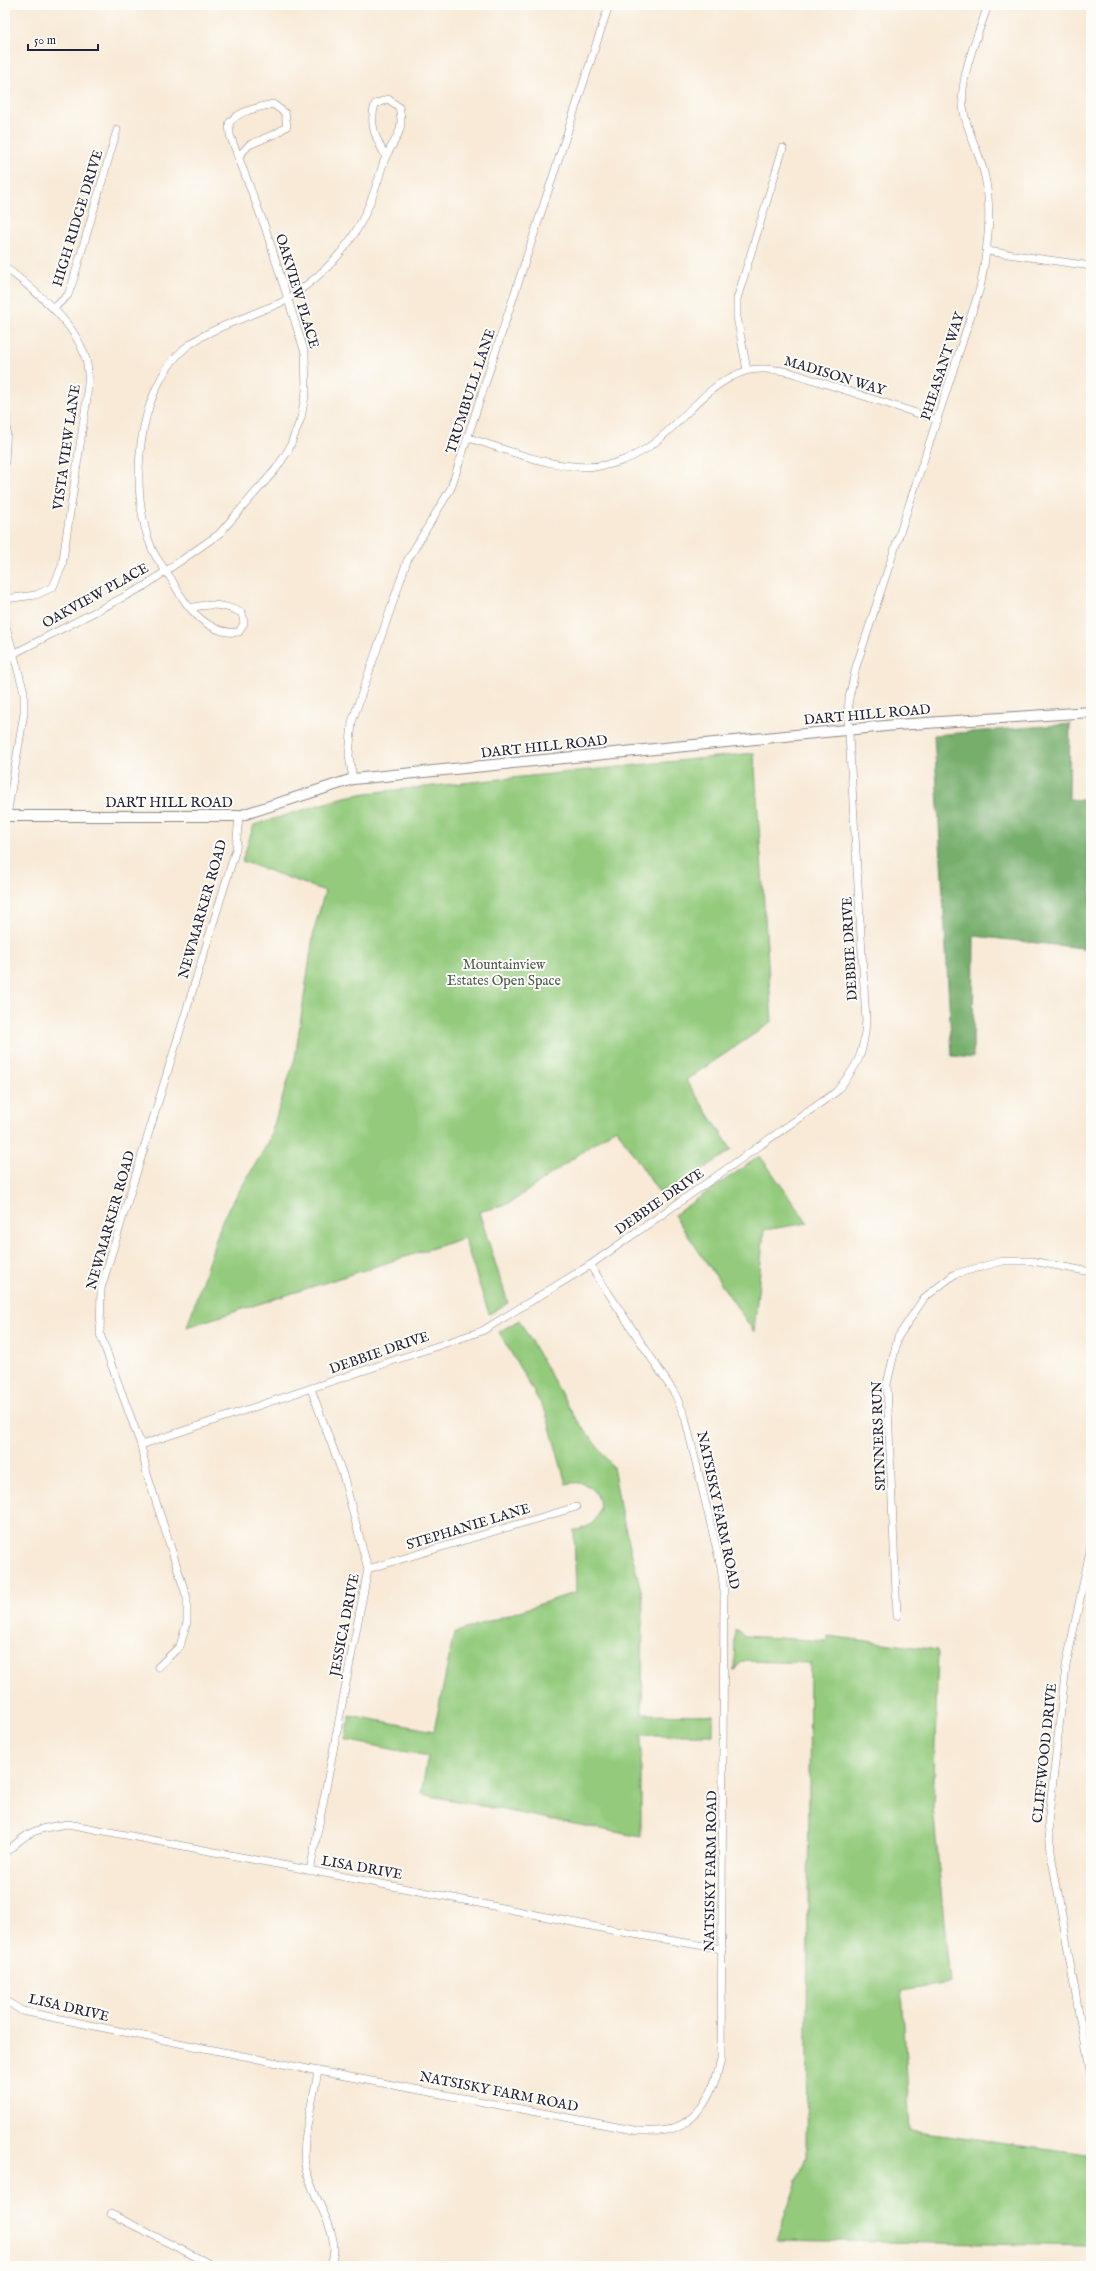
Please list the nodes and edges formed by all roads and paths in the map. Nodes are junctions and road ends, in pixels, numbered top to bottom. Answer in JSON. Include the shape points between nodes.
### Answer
{"nodes":[{"id":1,"x":609,"y":5,"type":"edge"},
{"id":2,"x":988,"y":5,"type":"edge"},
{"id":3,"x":117,"y":130,"type":"dead end"},
{"id":4,"x":783,"y":148,"type":"dead end"},
{"id":5,"x":385,"y":155,"type":"junction"},
{"id":6,"x":238,"y":157,"type":"junction"},
{"id":7,"x":987,"y":251,"type":"junction"},
{"id":8,"x":1091,"y":266,"type":"edge"},
{"id":9,"x":5,"y":267,"type":"edge"},
{"id":10,"x":288,"y":299,"type":"junction"},
{"id":11,"x":54,"y":308,"type":"junction"},
{"id":12,"x":747,"y":370,"type":"junction"},
{"id":13,"x":5,"y":406,"type":"edge"},
{"id":14,"x":938,"y":420,"type":"junction"},
{"id":15,"x":469,"y":438,"type":"junction"},
{"id":16,"x":5,"y":463,"type":"edge"},
{"id":17,"x":167,"y":570,"type":"junction"},
{"id":18,"x":5,"y":599,"type":"edge"},
{"id":19,"x":190,"y":608,"type":"junction"},
{"id":20,"x":5,"y":623,"type":"edge"},
{"id":21,"x":15,"y":653,"type":"junction"},
{"id":22,"x":1091,"y":712,"type":"edge"},
{"id":23,"x":850,"y":730,"type":"junction"},
{"id":24,"x":353,"y":779,"type":"junction"},
{"id":25,"x":6,"y":816,"type":"edge"},
{"id":26,"x":239,"y":816,"type":"junction"},
{"id":27,"x":590,"y":1265,"type":"junction"},
{"id":28,"x":1091,"y":1272,"type":"edge"},
{"id":29,"x":311,"y":1389,"type":"junction"},
{"id":30,"x":141,"y":1445,"type":"junction"},
{"id":31,"x":576,"y":1507,"type":"dead end"},
{"id":32,"x":1091,"y":1546,"type":"edge"},
{"id":33,"x":368,"y":1569,"type":"junction"},
{"id":34,"x":897,"y":1616,"type":"dead end"},
{"id":35,"x":158,"y":1667,"type":"dead end"},
{"id":36,"x":5,"y":1854,"type":"edge"},
{"id":37,"x":310,"y":1871,"type":"junction"},
{"id":38,"x":722,"y":1949,"type":"junction"},
{"id":39,"x":5,"y":2000,"type":"edge"},
{"id":40,"x":318,"y":2071,"type":"junction"},
{"id":41,"x":1091,"y":2082,"type":"edge"},
{"id":42,"x":111,"y":2214,"type":"dead end"},
{"id":43,"x":214,"y":2266,"type":"edge"},
{"id":44,"x":332,"y":2266,"type":"edge"}],
"edges":[{"from":1,"to":15,"type":"street","name":"TRUMBULL LANE"},
{"from":2,"to":7,"type":"street","name":"PHEASANT WAY","via":[[962,90],[968,130],[985,175],[988,196]]},
{"from":3,"to":11,"type":"street","name":"HIGH RIDGE DRIVE","via":[[74,281],[68,295]]},
{"from":4,"to":12,"type":"street","via":[[736,299]]},
{"from":5,"to":5,"type":"street","via":[[398,137],[402,120],[399,106],[388,99],[375,104],[371,118],[374,136]]},
{"from":5,"to":10,"type":"street","via":[[373,200],[357,231],[336,260]]},
{"from":6,"to":6,"type":"street","name":"OAKVIEW PLACE","via":[[230,135],[229,123],[235,116],[273,104],[285,113],[286,126],[277,133],[249,145]]},
{"from":6,"to":10,"type":"street","name":"OAKVIEW PLACE"},
{"from":7,"to":8,"type":"street"},
{"from":7,"to":14,"type":"street","name":"PHEASANT WAY","via":[[980,288]]},
{"from":9,"to":11,"type":"street","name":"VISTA VIEW LANE"},
{"from":10,"to":17,"type":"street","name":"OAKVIEW PLACE","via":[[305,353],[306,391],[301,418],[289,449],[276,469],[219,534]]},
{"from":10,"to":17,"type":"street","via":[[216,328],[186,348],[167,368],[152,400],[142,436],[138,466],[141,513],[152,550]]},
{"from":11,"to":18,"type":"street","name":"VISTA VIEW LANE","via":[[80,346],[88,372],[87,398],[62,566],[53,587],[36,595]]},
{"from":12,"to":14,"type":"street","name":"MADISON WAY","via":[[789,372]]},
{"from":12,"to":15,"type":"street","name":"MADISON WAY","via":[[722,382],[650,448],[610,465],[582,467],[559,464]]},
{"from":13,"to":16,"type":"street"},
{"from":14,"to":23,"type":"street","name":"PHEASANT WAY","via":[[856,667],[849,698]]},
{"from":15,"to":24,"type":"street","name":"TRUMBULL LANE","via":[[451,488],[408,561],[390,609],[352,722],[349,756]]},
{"from":17,"to":19,"type":"street"},
{"from":17,"to":21,"type":"street","name":"OAKVIEW PLACE","via":[[143,587]]},
{"from":19,"to":19,"type":"street","via":[[205,604],[228,606],[242,614],[244,623],[239,632],[229,634],[196,616]]},
{"from":20,"to":21,"type":"street"},
{"from":21,"to":25,"type":"street","via":[[24,692],[24,713]]},
{"from":22,"to":23,"type":"main road","name":"DART HILL ROAD"},
{"from":23,"to":24,"type":"main road","name":"DART HILL ROAD"},
{"from":23,"to":27,"type":"street","name":"DEBBIE DRIVE","via":[[866,1020],[864,1045],[855,1069],[836,1092]]},
{"from":24,"to":26,"type":"main road","name":"DART HILL ROAD"},
{"from":25,"to":26,"type":"main road","name":"DART HILL ROAD"},
{"from":26,"to":30,"type":"street","name":"NEWMARKER ROAD","via":[[236,849],[101,1288],[100,1334]]},
{"from":27,"to":29,"type":"street","name":"DEBBIE DRIVE","via":[[482,1331]]},
{"from":27,"to":38,"type":"street","name":"NATSISKY FARM ROAD","via":[[675,1394],[685,1417],[721,1567],[724,1592]]},
{"from":28,"to":34,"type":"street","name":"SPINNERS RUN","via":[[1032,1261],[1003,1261],[955,1274],[924,1298],[898,1337],[887,1384]]},
{"from":29,"to":30,"type":"street","name":"DEBBIE DRIVE"},
{"from":29,"to":33,"type":"street","name":"JESSICA DRIVE","via":[[342,1475]]},
{"from":30,"to":35,"type":"street","name":"NEWMARKER ROAD","via":[[147,1474],[186,1598],[187,1622],[180,1646]]},
{"from":31,"to":33,"type":"street","name":"STEPHANIE LANE"},
{"from":32,"to":41,"type":"street","name":"CLIFFWOOD DRIVE","via":[[1066,1666],[1048,1824]]},
{"from":33,"to":37,"type":"street","name":"JESSICA DRIVE"},
{"from":36,"to":37,"type":"street","name":"LISA DRIVE","via":[[21,1838],[42,1827],[68,1824]]},
{"from":37,"to":38,"type":"street","name":"LISA DRIVE","via":[[616,1931]]},
{"from":38,"to":40,"type":"street","name":"NATSISKY FARM ROAD","via":[[721,2060],[716,2083],[706,2102],[691,2118],[667,2130],[639,2131]]},
{"from":39,"to":40,"type":"street","name":"LISA DRIVE","via":[[22,2010]]},
{"from":40,"to":44,"type":"street","via":[[304,2149],[305,2163],[309,2183],[329,2226],[334,2247]]},
{"from":42,"to":43,"type":"street"}]}
